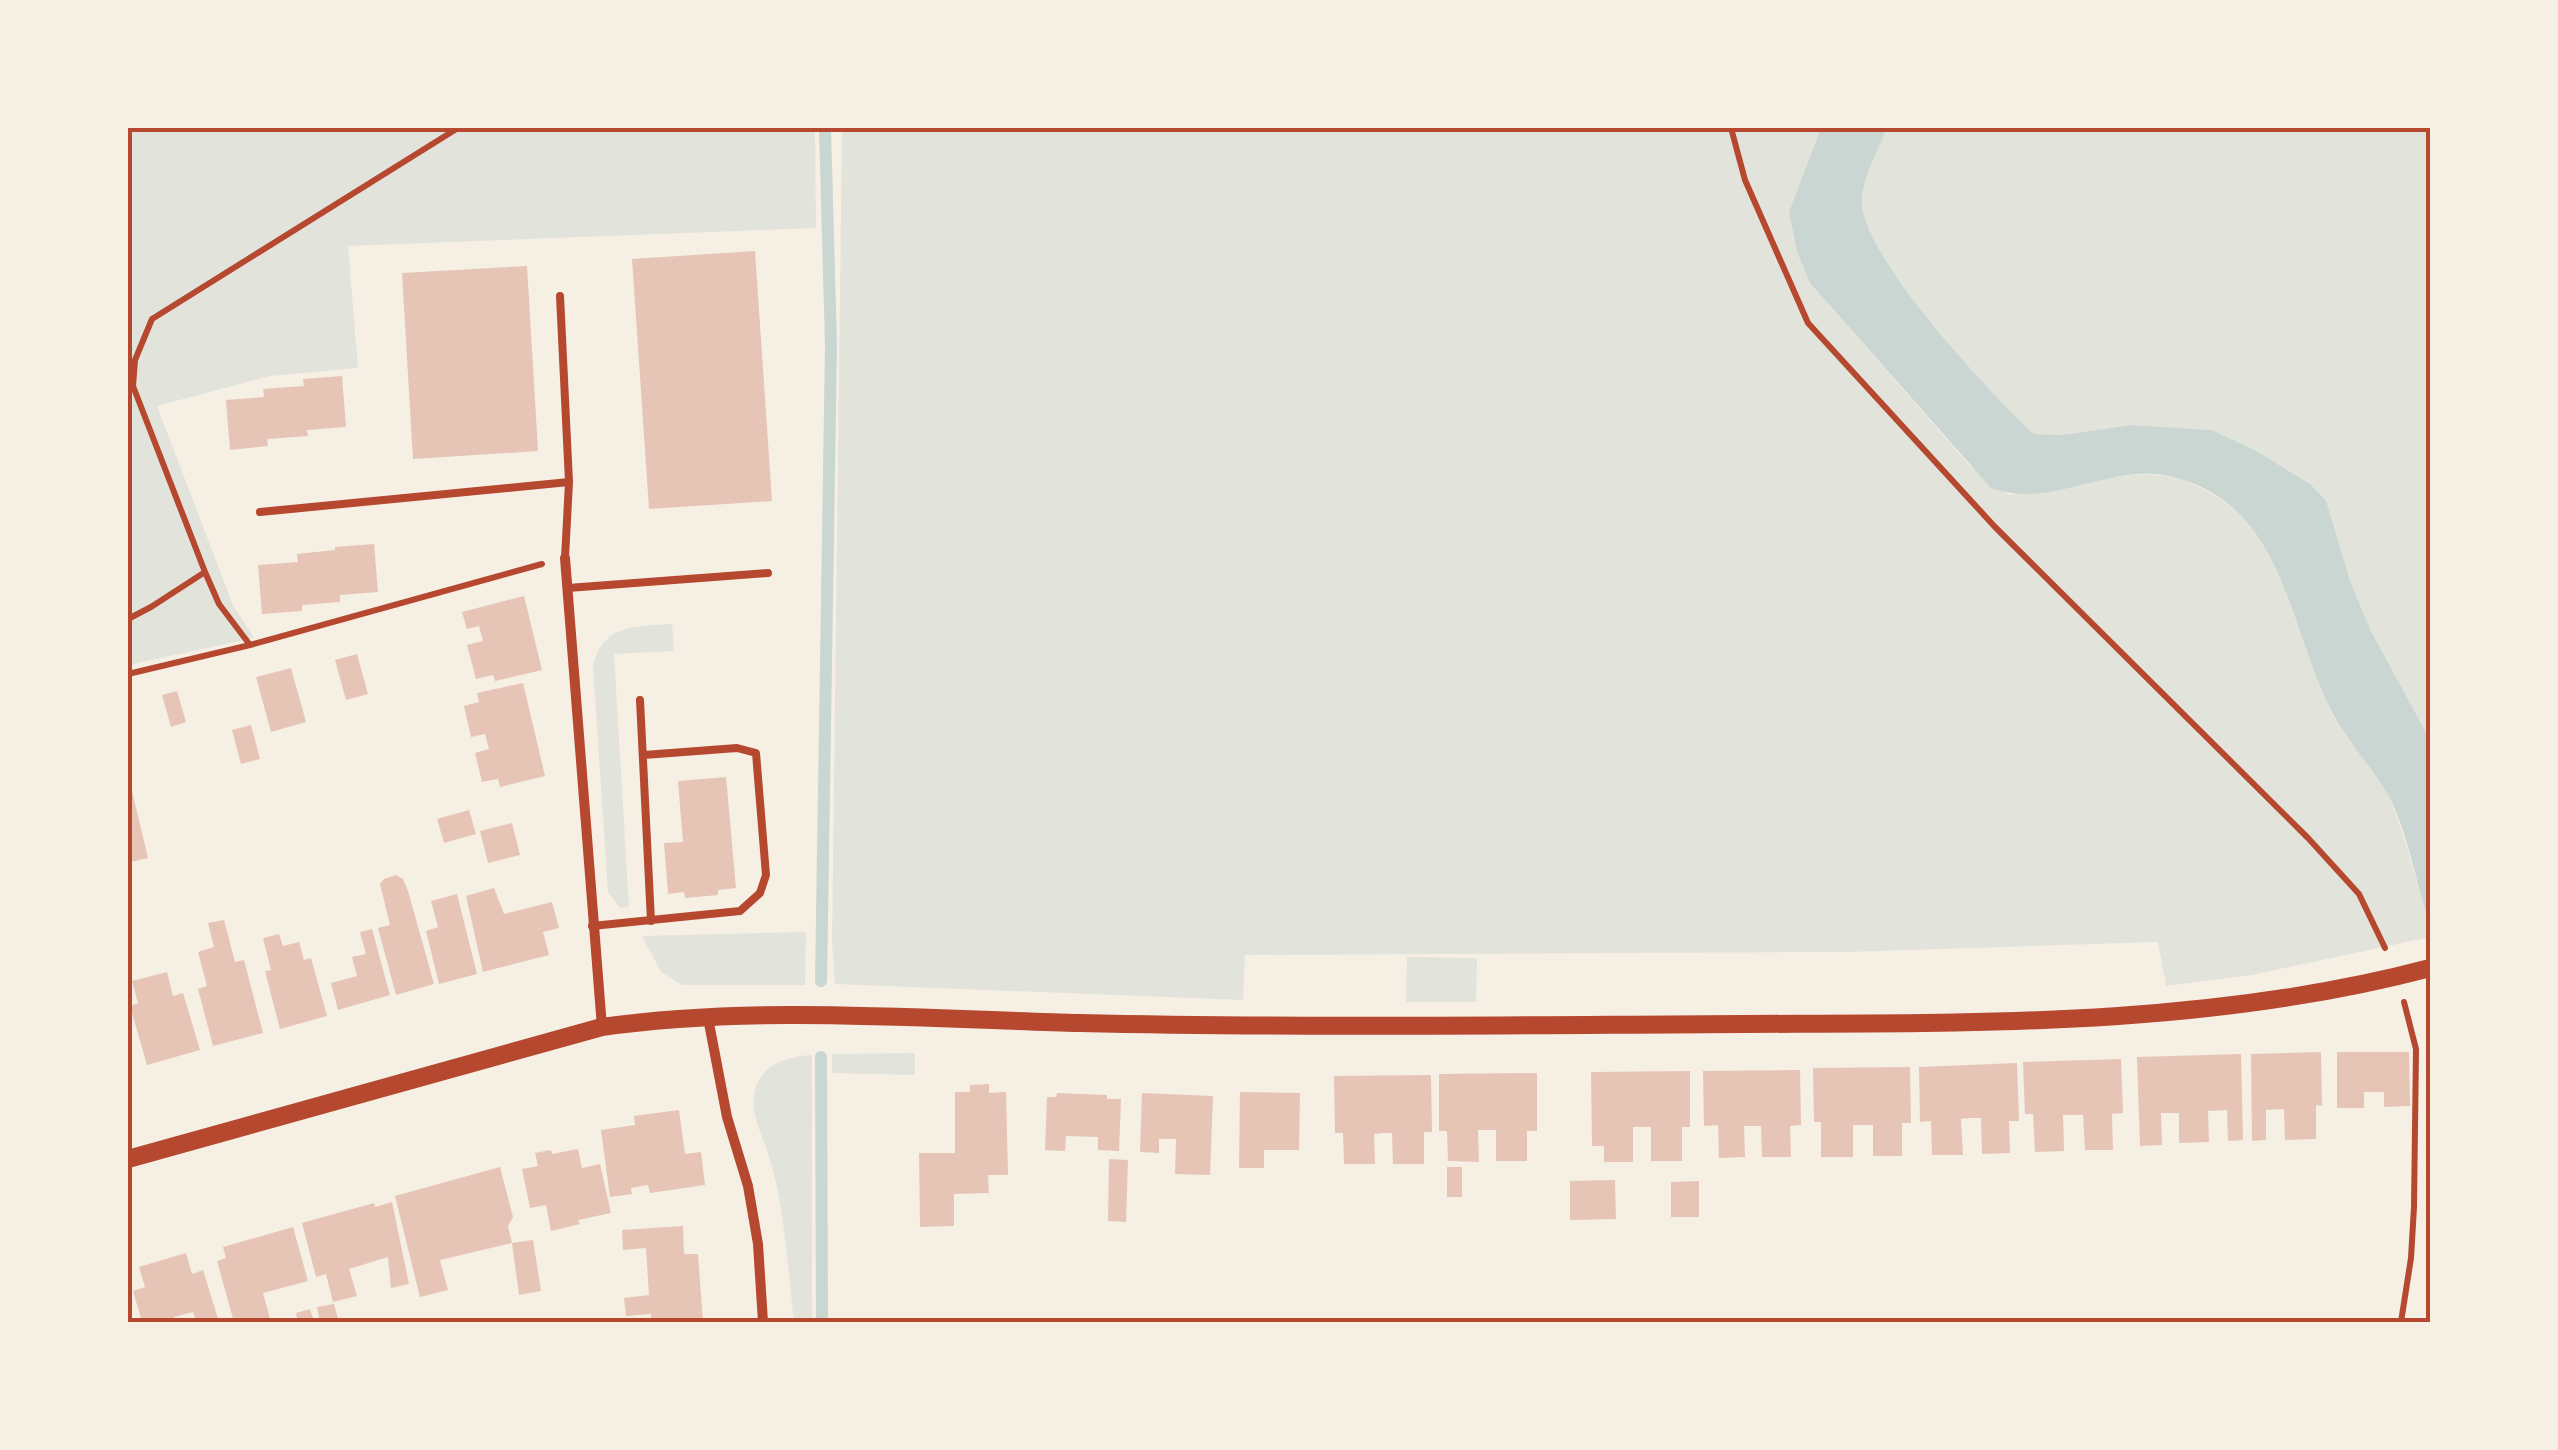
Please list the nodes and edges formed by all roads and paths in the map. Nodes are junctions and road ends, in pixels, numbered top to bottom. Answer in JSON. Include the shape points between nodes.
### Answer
{"nodes":[{"id":1,"x":458,"y":128,"type":"edge"},
{"id":2,"x":1731,"y":128,"type":"edge"},
{"id":3,"x":560,"y":296,"type":"dead end"},
{"id":4,"x":569,"y":482,"type":"junction"},
{"id":5,"x":260,"y":512,"type":"dead end"},
{"id":6,"x":565,"y":558,"type":"junction"},
{"id":7,"x":205,"y":572,"type":"junction"},
{"id":8,"x":768,"y":572,"type":"dead end"},
{"id":9,"x":568,"y":588,"type":"junction"},
{"id":10,"x":128,"y":619,"type":"edge"},
{"id":11,"x":250,"y":645,"type":"junction"},
{"id":12,"x":128,"y":674,"type":"edge"},
{"id":13,"x":640,"y":700,"type":"dead end"},
{"id":14,"x":644,"y":756,"type":"junction"},
{"id":15,"x":651,"y":921,"type":"junction"},
{"id":16,"x":592,"y":926,"type":"junction"},
{"id":17,"x":2414,"y":972,"type":"edge"},
{"id":18,"x":708,"y":1018,"type":"junction"},
{"id":19,"x":602,"y":1027,"type":"junction"},
{"id":20,"x":128,"y":1158,"type":"edge"},
{"id":21,"x":763,"y":1322,"type":"edge"},
{"id":22,"x":2401,"y":1322,"type":"edge"}],
"edges":[{"from":1,"to":7,"type":"path","via":[[152,318],[135,360],[134,386]]},
{"from":2,"to":17,"type":"path","via":[[1745,180],[1808,322],[1995,527],[2308,838],[2359,894]]},
{"from":3,"to":4,"type":"lane"},
{"from":4,"to":5,"type":"lane"},
{"from":4,"to":6,"type":"lane"},
{"from":6,"to":9,"type":"street"},
{"from":6,"to":11,"type":"path"},
{"from":7,"to":10,"type":"path"},
{"from":7,"to":11,"type":"path"},
{"from":8,"to":9,"type":"lane"},
{"from":9,"to":16,"type":"street"},
{"from":11,"to":12,"type":"path"},
{"from":13,"to":14,"type":"lane"},
{"from":14,"to":15,"type":"lane"},
{"from":14,"to":15,"type":"lane","via":[[737,748],[756,753],[766,875],[760,893],[740,910]]},
{"from":15,"to":16,"type":"lane"},
{"from":16,"to":19,"type":"street"},
{"from":17,"to":18,"type":"street","via":[[2221,1005],[2039,1020],[1246,1027]]},
{"from":17,"to":22,"type":"path","via":[[2414,1206]]},
{"from":18,"to":19,"type":"street"},
{"from":18,"to":21,"type":"street","via":[[748,1186]]},
{"from":19,"to":20,"type":"street"}]}
